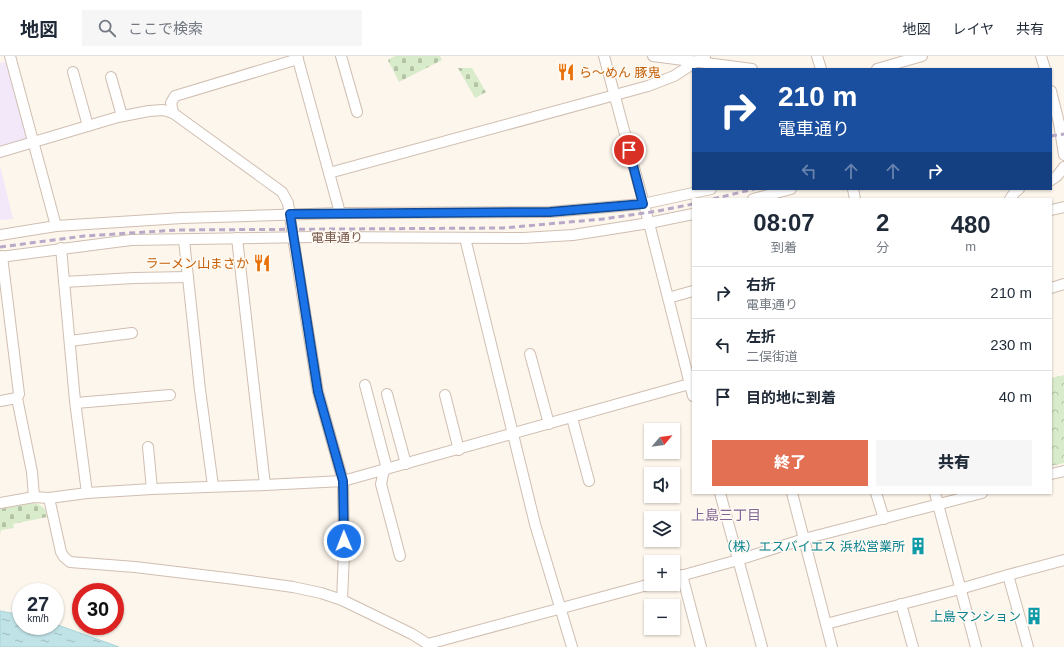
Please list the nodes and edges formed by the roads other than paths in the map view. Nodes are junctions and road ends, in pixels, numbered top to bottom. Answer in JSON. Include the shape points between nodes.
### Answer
{"nodes":[{"id":1,"x":9,"y":56,"type":"edge"},
{"id":2,"x":341,"y":56,"type":"edge"},
{"id":3,"x":604,"y":56,"type":"edge"},
{"id":4,"x":653,"y":56,"type":"edge"},
{"id":5,"x":817,"y":56,"type":"edge"},
{"id":6,"x":922,"y":56,"type":"edge"},
{"id":7,"x":1041,"y":56,"type":"edge"},
{"id":8,"x":0,"y":58,"type":"edge"},
{"id":9,"x":298,"y":58,"type":"edge"},
{"id":10,"x":703,"y":58,"type":"edge"},
{"id":11,"x":748,"y":68,"type":"edge"},
{"id":12,"x":821,"y":68,"type":"edge"},
{"id":13,"x":880,"y":68,"type":"edge"},
{"id":14,"x":1044,"y":68,"type":"edge"},
{"id":15,"x":73,"y":72,"type":"dead end"},
{"id":16,"x":111,"y":77,"type":"dead end"},
{"id":17,"x":1052,"y":94,"type":"edge"},
{"id":18,"x":615,"y":95,"type":"junction"},
{"id":19,"x":1057,"y":107,"type":"edge"},
{"id":20,"x":357,"y":112,"type":"dead end"},
{"id":21,"x":173,"y":113,"type":"junction"},
{"id":22,"x":122,"y":116,"type":"junction"},
{"id":23,"x":1060,"y":125,"type":"edge"},
{"id":24,"x":88,"y":126,"type":"junction"},
{"id":25,"x":34,"y":143,"type":"junction"},
{"id":26,"x":0,"y":152,"type":"edge"},
{"id":27,"x":1064,"y":156,"type":"edge"},
{"id":28,"x":1064,"y":167,"type":"edge"},
{"id":29,"x":329,"y":173,"type":"junction"},
{"id":30,"x":1052,"y":179,"type":"edge"},
{"id":31,"x":706,"y":190,"type":"edge"},
{"id":32,"x":1018,"y":190,"type":"edge"},
{"id":33,"x":787,"y":193,"type":"edge"},
{"id":34,"x":759,"y":198,"type":"edge"},
{"id":35,"x":1011,"y":198,"type":"edge"},
{"id":36,"x":643,"y":204,"type":"junction"},
{"id":37,"x":1064,"y":207,"type":"edge"},
{"id":38,"x":1052,"y":210,"type":"edge"},
{"id":39,"x":340,"y":213,"type":"junction"},
{"id":40,"x":290,"y":214,"type":"junction"},
{"id":41,"x":692,"y":214,"type":"edge"},
{"id":42,"x":649,"y":223,"type":"junction"},
{"id":43,"x":56,"y":226,"type":"junction"},
{"id":44,"x":0,"y":235,"type":"edge"},
{"id":45,"x":293,"y":237,"type":"junction"},
{"id":46,"x":237,"y":238,"type":"junction"},
{"id":47,"x":465,"y":238,"type":"junction"},
{"id":48,"x":184,"y":240,"type":"junction"},
{"id":49,"x":61,"y":248,"type":"junction"},
{"id":50,"x":1,"y":257,"type":"edge"},
{"id":51,"x":188,"y":277,"type":"junction"},
{"id":52,"x":64,"y":282,"type":"junction"},
{"id":53,"x":1064,"y":284,"type":"edge"},
{"id":54,"x":1052,"y":288,"type":"edge"},
{"id":55,"x":692,"y":291,"type":"edge"},
{"id":56,"x":668,"y":298,"type":"junction"},
{"id":57,"x":132,"y":333,"type":"dead end"},
{"id":58,"x":70,"y":341,"type":"junction"},
{"id":59,"x":530,"y":354,"type":"dead end"},
{"id":60,"x":691,"y":384,"type":"edge"},
{"id":61,"x":365,"y":385,"type":"dead end"},
{"id":62,"x":387,"y":394,"type":"dead end"},
{"id":63,"x":170,"y":395,"type":"dead end"},
{"id":64,"x":445,"y":395,"type":"dead end"},
{"id":65,"x":17,"y":398,"type":"junction"},
{"id":66,"x":0,"y":402,"type":"edge"},
{"id":67,"x":76,"y":403,"type":"junction"},
{"id":68,"x":572,"y":418,"type":"junction"},
{"id":69,"x":549,"y":424,"type":"junction"},
{"id":70,"x":514,"y":434,"type":"junction"},
{"id":71,"x":148,"y":447,"type":"dead end"},
{"id":72,"x":459,"y":450,"type":"junction"},
{"id":73,"x":406,"y":464,"type":"junction"},
{"id":74,"x":385,"y":469,"type":"junction"},
{"id":75,"x":1064,"y":471,"type":"edge"},
{"id":76,"x":1052,"y":474,"type":"edge"},
{"id":77,"x":343,"y":481,"type":"junction"},
{"id":78,"x":589,"y":481,"type":"dead end"},
{"id":79,"x":264,"y":485,"type":"junction"},
{"id":80,"x":213,"y":486,"type":"junction"},
{"id":81,"x":152,"y":489,"type":"junction"},
{"id":82,"x":88,"y":493,"type":"junction"},
{"id":83,"x":720,"y":494,"type":"edge"},
{"id":84,"x":792,"y":494,"type":"edge"},
{"id":85,"x":876,"y":494,"type":"edge"},
{"id":86,"x":934,"y":494,"type":"edge"},
{"id":87,"x":978,"y":494,"type":"edge"},
{"id":88,"x":34,"y":497,"type":"junction"},
{"id":89,"x":48,"y":498,"type":"junction"},
{"id":90,"x":0,"y":503,"type":"edge"},
{"id":91,"x":938,"y":505,"type":"junction"},
{"id":92,"x":884,"y":520,"type":"junction"},
{"id":93,"x":804,"y":539,"type":"junction"},
{"id":94,"x":400,"y":556,"type":"dead end"},
{"id":95,"x":738,"y":560,"type":"junction"},
{"id":96,"x":1064,"y":560,"type":"edge"},
{"id":97,"x":680,"y":575,"type":"edge"},
{"id":98,"x":1008,"y":575,"type":"junction"},
{"id":99,"x":680,"y":582,"type":"edge"},
{"id":100,"x":644,"y":586,"type":"edge"},
{"id":101,"x":960,"y":589,"type":"junction"},
{"id":102,"x":342,"y":600,"type":"junction"},
{"id":103,"x":901,"y":604,"type":"junction"},
{"id":104,"x":559,"y":607,"type":"junction"},
{"id":105,"x":826,"y":624,"type":"junction"},
{"id":106,"x":430,"y":645,"type":"edge"},
{"id":107,"x":572,"y":647,"type":"edge"},
{"id":108,"x":701,"y":647,"type":"edge"},
{"id":109,"x":762,"y":647,"type":"edge"},
{"id":110,"x":832,"y":647,"type":"edge"},
{"id":111,"x":912,"y":647,"type":"edge"},
{"id":112,"x":976,"y":647,"type":"edge"},
{"id":113,"x":1028,"y":647,"type":"edge"}],
"edges":[{"from":1,"to":8,"type":"street"},
{"from":1,"to":25,"type":"street"},
{"from":2,"to":20,"type":"street"},
{"from":3,"to":18,"type":"street"},
{"from":4,"to":10,"type":"street"},
{"from":5,"to":12,"type":"street"},
{"from":6,"to":13,"type":"street"},
{"from":7,"to":14,"type":"street"},
{"from":9,"to":21,"type":"street","via":[[175,96],[171,102]]},
{"from":9,"to":29,"type":"street"},
{"from":10,"to":11,"type":"street"},
{"from":10,"to":18,"type":"street","via":[[658,83]]},
{"from":15,"to":24,"type":"street"},
{"from":16,"to":22,"type":"street"},
{"from":17,"to":19,"type":"street"},
{"from":18,"to":29,"type":"street"},
{"from":18,"to":36,"type":"street"},
{"from":19,"to":23,"type":"street"},
{"from":21,"to":22,"type":"street","via":[[156,110]]},
{"from":21,"to":40,"type":"street","via":[[282,192]]},
{"from":22,"to":24,"type":"street"},
{"from":23,"to":27,"type":"street"},
{"from":24,"to":25,"type":"street"},
{"from":25,"to":26,"type":"street"},
{"from":25,"to":43,"type":"street"},
{"from":28,"to":30,"type":"street"},
{"from":29,"to":39,"type":"street"},
{"from":31,"to":36,"type":"street","name":"電車通り"},
{"from":32,"to":35,"type":"street"},
{"from":33,"to":34,"type":"street"},
{"from":36,"to":39,"type":"street","name":"電車通り","via":[[550,212]]},
{"from":36,"to":42,"type":"street"},
{"from":37,"to":38,"type":"street"},
{"from":39,"to":40,"type":"street","name":"電車通り"},
{"from":40,"to":43,"type":"street","name":"電車通り"},
{"from":40,"to":45,"type":"street"},
{"from":41,"to":42,"type":"street","name":"電車通り"},
{"from":42,"to":47,"type":"street","name":"電車通り","via":[[573,234],[523,238]]},
{"from":42,"to":56,"type":"street"},
{"from":43,"to":44,"type":"street","name":"電車通り"},
{"from":45,"to":46,"type":"street","name":"電車通り"},
{"from":45,"to":47,"type":"street","name":"電車通り"},
{"from":45,"to":77,"type":"street","via":[[318,392]]},
{"from":46,"to":48,"type":"street","name":"電車通り"},
{"from":46,"to":79,"type":"street"},
{"from":47,"to":70,"type":"street"},
{"from":48,"to":49,"type":"street","name":"電車通り","via":[[131,240]]},
{"from":48,"to":51,"type":"street"},
{"from":49,"to":50,"type":"street","name":"電車通り"},
{"from":49,"to":52,"type":"street"},
{"from":50,"to":65,"type":"street","via":[[19,394]]},
{"from":51,"to":52,"type":"street"},
{"from":51,"to":80,"type":"street"},
{"from":52,"to":58,"type":"street"},
{"from":53,"to":54,"type":"street"},
{"from":55,"to":56,"type":"street"},
{"from":56,"to":60,"type":"street"},
{"from":57,"to":58,"type":"street"},
{"from":58,"to":67,"type":"street"},
{"from":59,"to":69,"type":"street"},
{"from":60,"to":68,"type":"street"},
{"from":61,"to":74,"type":"street"},
{"from":62,"to":73,"type":"street"},
{"from":63,"to":67,"type":"street"},
{"from":64,"to":72,"type":"street"},
{"from":65,"to":66,"type":"street"},
{"from":65,"to":88,"type":"street","via":[[32,472]]},
{"from":67,"to":82,"type":"street"},
{"from":68,"to":69,"type":"street"},
{"from":68,"to":78,"type":"street"},
{"from":69,"to":70,"type":"street"},
{"from":70,"to":72,"type":"street"},
{"from":70,"to":104,"type":"street","via":[[535,524]]},
{"from":71,"to":81,"type":"street"},
{"from":72,"to":73,"type":"street"},
{"from":73,"to":74,"type":"street"},
{"from":74,"to":77,"type":"street"},
{"from":74,"to":94,"type":"street","via":[[381,484]]},
{"from":75,"to":76,"type":"street"},
{"from":77,"to":79,"type":"street"},
{"from":77,"to":102,"type":"street"},
{"from":79,"to":80,"type":"street"},
{"from":80,"to":81,"type":"street"},
{"from":81,"to":82,"type":"street"},
{"from":82,"to":89,"type":"street"},
{"from":83,"to":95,"type":"street"},
{"from":84,"to":93,"type":"street"},
{"from":85,"to":92,"type":"street"},
{"from":86,"to":91,"type":"street"},
{"from":87,"to":91,"type":"street"},
{"from":88,"to":89,"type":"street"},
{"from":88,"to":90,"type":"street"},
{"from":89,"to":102,"type":"street","via":[[61,552],[70,562],[135,567],[272,584],[321,593]]},
{"from":91,"to":92,"type":"street"},
{"from":91,"to":101,"type":"street"},
{"from":92,"to":93,"type":"street"},
{"from":93,"to":95,"type":"street"},
{"from":93,"to":105,"type":"street"},
{"from":95,"to":97,"type":"street"},
{"from":95,"to":109,"type":"street"},
{"from":96,"to":98,"type":"street"},
{"from":98,"to":101,"type":"street"},
{"from":98,"to":113,"type":"street"},
{"from":99,"to":108,"type":"street"},
{"from":100,"to":104,"type":"street"},
{"from":101,"to":103,"type":"street"},
{"from":101,"to":112,"type":"street"},
{"from":102,"to":106,"type":"street"},
{"from":103,"to":105,"type":"street"},
{"from":103,"to":111,"type":"street"},
{"from":104,"to":106,"type":"street"},
{"from":104,"to":107,"type":"street"},
{"from":105,"to":110,"type":"street"}]}
